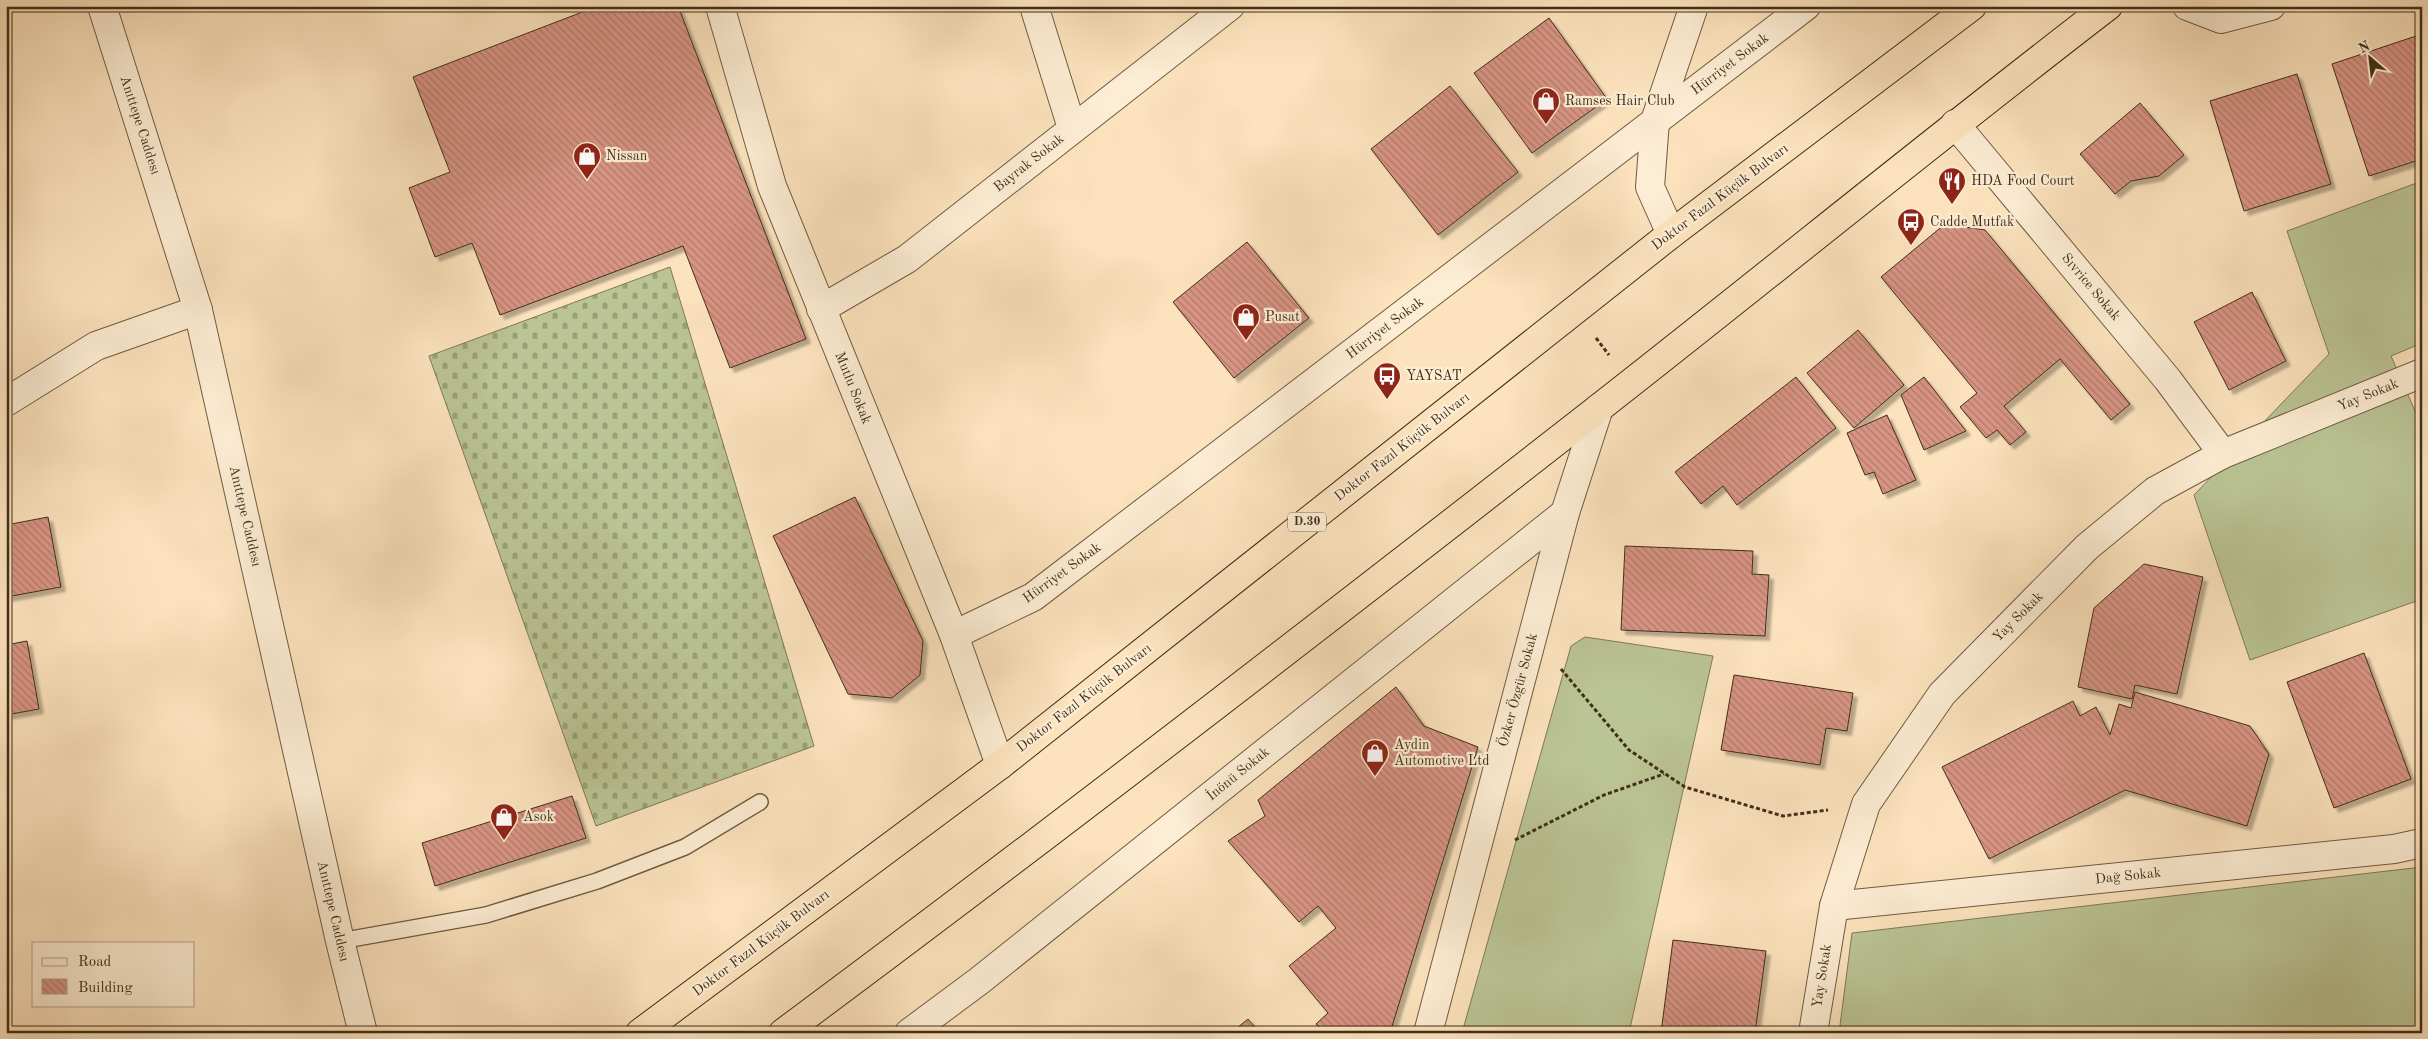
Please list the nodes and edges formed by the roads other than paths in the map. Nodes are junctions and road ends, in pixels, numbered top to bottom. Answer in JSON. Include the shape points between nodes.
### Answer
{"nodes":[{"id":1,"x":102,"y":6,"type":"edge"},
{"id":2,"x":720,"y":6,"type":"edge"},
{"id":3,"x":1034,"y":6,"type":"edge"},
{"id":4,"x":1230,"y":6,"type":"edge"},
{"id":5,"x":1694,"y":6,"type":"edge"},
{"id":6,"x":1806,"y":6,"type":"edge"},
{"id":7,"x":1972,"y":6,"type":"edge"},
{"id":8,"x":2108,"y":6,"type":"edge"},
{"id":9,"x":2187,"y":6,"type":"edge"},
{"id":10,"x":2271,"y":6,"type":"edge"},
{"id":11,"x":1655,"y":121,"type":"junction"},
{"id":12,"x":1954,"y":124,"type":"junction"},
{"id":13,"x":1072,"y":128,"type":"junction"},
{"id":14,"x":1671,"y":234,"type":"junction"},
{"id":15,"x":821,"y":309,"type":"junction"},
{"id":16,"x":198,"y":310,"type":"junction"},
{"id":17,"x":2422,"y":373,"type":"edge"},
{"id":18,"x":6,"y":402,"type":"edge"},
{"id":19,"x":1599,"y":408,"type":"junction"},
{"id":20,"x":2223,"y":454,"type":"junction"},
{"id":21,"x":1565,"y":512,"type":"junction"},
{"id":22,"x":954,"y":635,"type":"junction"},
{"id":23,"x":1000,"y":765,"type":"junction"},
{"id":24,"x":760,"y":802,"type":"dead end"},
{"id":25,"x":2422,"y":843,"type":"edge"},
{"id":26,"x":1834,"y":906,"type":"junction"},
{"id":27,"x":340,"y":941,"type":"junction"},
{"id":28,"x":363,"y":1033,"type":"edge"},
{"id":29,"x":640,"y":1033,"type":"edge"},
{"id":30,"x":782,"y":1033,"type":"edge"},
{"id":31,"x":909,"y":1033,"type":"edge"},
{"id":32,"x":1428,"y":1033,"type":"edge"},
{"id":33,"x":1813,"y":1033,"type":"edge"}],
"edges":[{"from":1,"to":16,"type":"street","name":"Anıttepe Caddesı"},
{"from":2,"to":15,"type":"street","name":"Mutlu Sokak","via":[[772,186]]},
{"from":3,"to":13,"type":"street"},
{"from":4,"to":13,"type":"street","name":"Bayrak Sokak"},
{"from":5,"to":11,"type":"street"},
{"from":6,"to":11,"type":"street","name":"Hürriyet Sokak"},
{"from":7,"to":14,"type":"highway","name":"Doktor Fazıl Küçük Bulvarı","number":"D.30"},
{"from":8,"to":12,"type":"highway"},
{"from":9,"to":10,"type":"street","via":[[2221,18]]},
{"from":11,"to":14,"type":"street","via":[[1650,187]]},
{"from":11,"to":22,"type":"street","name":"Hürriyet Sokak","via":[[1034,597]]},
{"from":12,"to":19,"type":"highway"},
{"from":12,"to":20,"type":"street","name":"Sıvrice Sokak","via":[[2168,380]]},
{"from":13,"to":15,"type":"street","name":"Bayrak Sokak","via":[[907,259]]},
{"from":14,"to":23,"type":"highway","name":"Doktor Fazıl Küçük Bulvarı","number":"D.30"},
{"from":15,"to":22,"type":"street","name":"Mutlu Sokak"},
{"from":16,"to":18,"type":"street","via":[[96,346]]},
{"from":16,"to":27,"type":"street","name":"Anıttepe Caddesı"},
{"from":17,"to":20,"type":"street","name":"Yay Sokak"},
{"from":19,"to":21,"type":"street","name":"Özker Özgür Sokak"},
{"from":19,"to":30,"type":"highway","via":[[931,923]]},
{"from":20,"to":26,"type":"street","name":"Yay Sokak","via":[[2155,491],[2087,547],[1942,694],[1866,804]]},
{"from":21,"to":31,"type":"street","name":"İnönü Sokak"},
{"from":21,"to":32,"type":"street","name":"Özker Özgür Sokak"},
{"from":22,"to":23,"type":"street","name":"Mutlu Sokak"},
{"from":23,"to":29,"type":"highway","name":"Doktor Fazıl Küçük Bulvarı","number":"D.30"},
{"from":24,"to":27,"type":"lane","via":[[685,847],[597,881],[486,914]]},
{"from":25,"to":26,"type":"street","name":"Dağ Sokak","via":[[2394,849]]},
{"from":26,"to":33,"type":"street","name":"Yay Sokak"},
{"from":27,"to":28,"type":"street","name":"Anıttepe Caddesı"}]}
